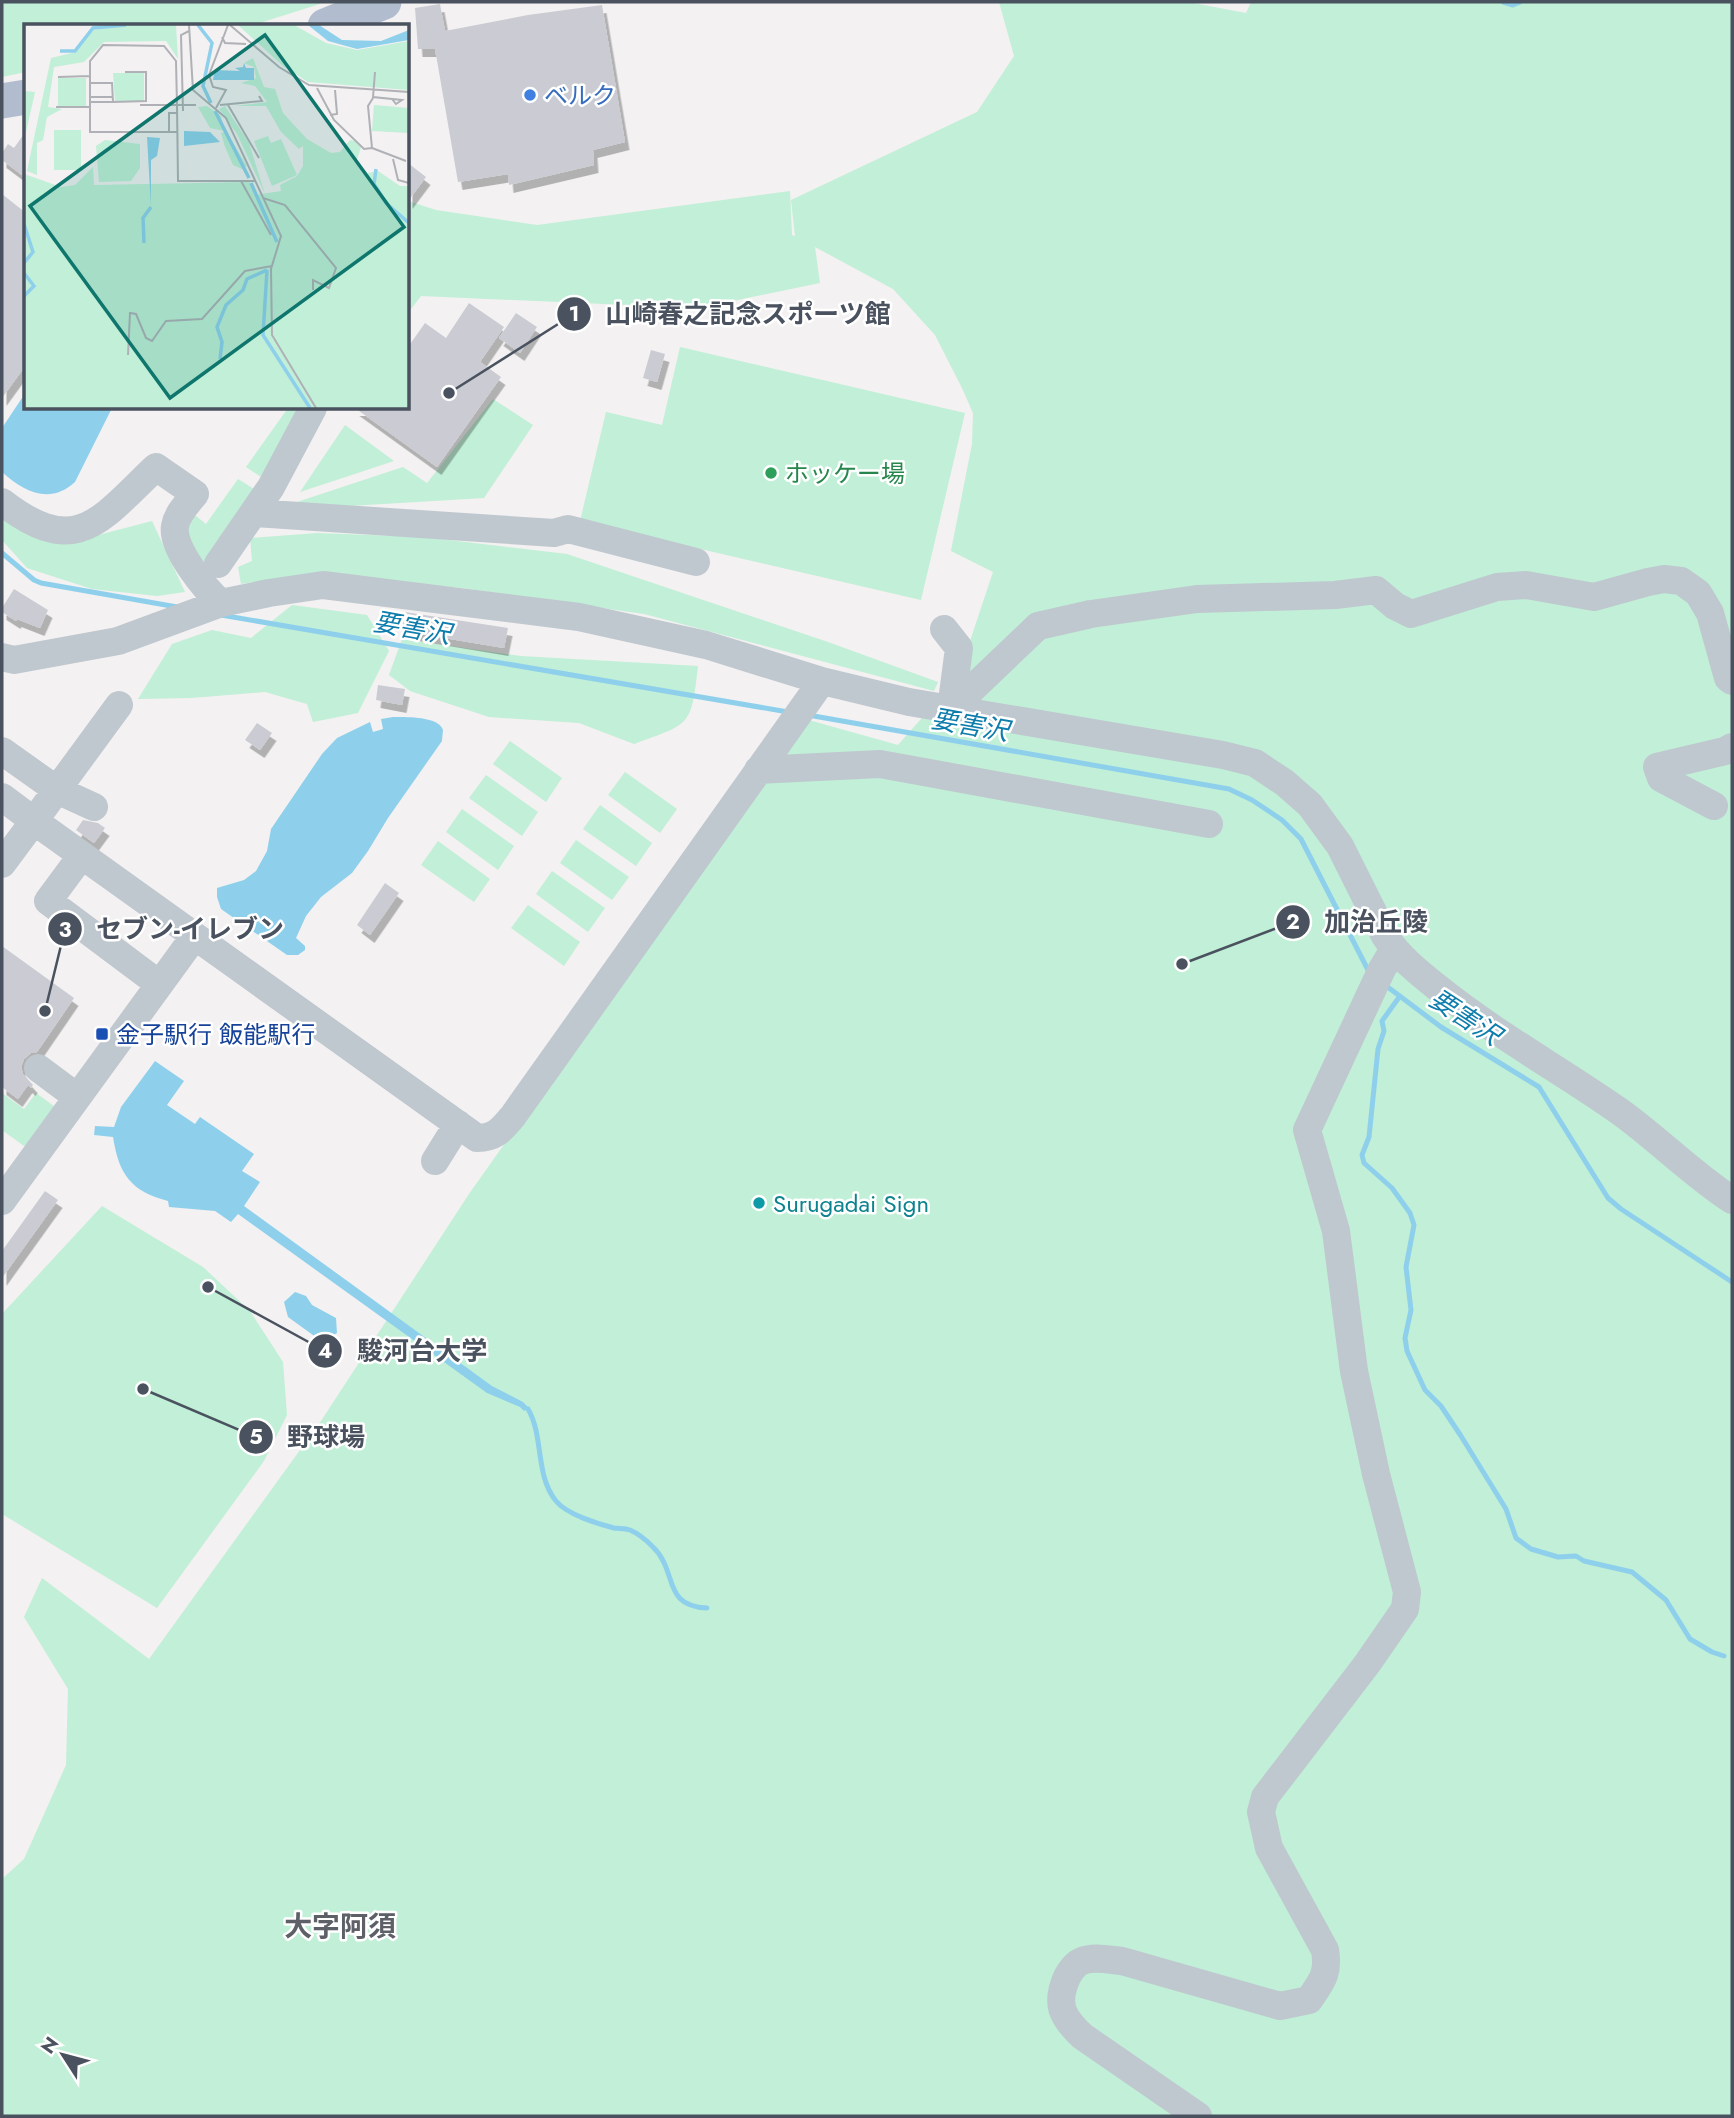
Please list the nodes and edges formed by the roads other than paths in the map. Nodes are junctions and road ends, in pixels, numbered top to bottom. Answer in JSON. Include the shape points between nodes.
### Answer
{"nodes":[{"id":1,"x":384,"y":2,"type":"edge"},
{"id":2,"x":330,"y":24,"type":"edge"},
{"id":3,"x":24,"y":97,"type":"edge"},
{"id":4,"x":2,"y":101,"type":"edge"},
{"id":5,"x":312,"y":410,"type":"edge"},
{"id":6,"x":2,"y":502,"type":"edge"},
{"id":7,"x":254,"y":513,"type":"junction"},
{"id":8,"x":696,"y":562,"type":"dead end"},
{"id":9,"x":218,"y":564,"type":"dead end"},
{"id":10,"x":220,"y":604,"type":"junction"},
{"id":11,"x":943,"y":629,"type":"dead end"},
{"id":12,"x":2,"y":657,"type":"edge"},
{"id":13,"x":1732,"y":681,"type":"edge"},
{"id":14,"x":806,"y":703,"type":"junction"},
{"id":15,"x":119,"y":705,"type":"dead end"},
{"id":16,"x":951,"y":709,"type":"junction"},
{"id":17,"x":1732,"y":747,"type":"edge"},
{"id":18,"x":2,"y":751,"type":"edge"},
{"id":19,"x":758,"y":770,"type":"junction"},
{"id":20,"x":57,"y":790,"type":"junction"},
{"id":21,"x":2,"y":797,"type":"edge"},
{"id":22,"x":1714,"y":806,"type":"dead end"},
{"id":23,"x":94,"y":807,"type":"dead end"},
{"id":24,"x":34,"y":821,"type":"junction"},
{"id":25,"x":1209,"y":824,"type":"dead end"},
{"id":26,"x":82,"y":855,"type":"junction"},
{"id":27,"x":2,"y":864,"type":"edge"},
{"id":28,"x":194,"y":937,"type":"junction"},
{"id":29,"x":1382,"y":969,"type":"junction"},
{"id":30,"x":159,"y":984,"type":"junction"},
{"id":31,"x":38,"y":1068,"type":"dead end"},
{"id":32,"x":78,"y":1097,"type":"junction"},
{"id":33,"x":458,"y":1124,"type":"junction"},
{"id":34,"x":435,"y":1161,"type":"dead end"},
{"id":35,"x":1732,"y":1200,"type":"edge"},
{"id":36,"x":2,"y":1201,"type":"edge"},
{"id":37,"x":1198,"y":2116,"type":"edge"}],
"edges":[{"from":1,"to":2,"type":"main road"},
{"from":3,"to":4,"type":"main road"},
{"from":5,"to":7,"type":"street"},
{"from":6,"to":10,"type":"street","via":[[42,526],[80,530],[94,524],[156,467],[195,494],[174,528],[176,541]]},
{"from":7,"to":8,"type":"street","via":[[554,533],[568,529]]},
{"from":7,"to":9,"type":"street"},
{"from":10,"to":12,"type":"street","via":[[118,641],[14,660]]},
{"from":10,"to":14,"type":"street","via":[[323,584],[579,617],[706,645]]},
{"from":11,"to":16,"type":"street","via":[[959,648]]},
{"from":13,"to":16,"type":"street","via":[[1710,612],[1698,593],[1681,581],[1664,579],[1594,597],[1547,587],[1497,587],[1411,614],[1382,592],[1367,590],[1197,599],[1091,614],[1038,626]]},
{"from":14,"to":16,"type":"street","via":[[909,702]]},
{"from":14,"to":19,"type":"street"},
{"from":15,"to":20,"type":"street"},
{"from":16,"to":29,"type":"street","via":[[1255,763],[1310,805],[1340,846]]},
{"from":17,"to":22,"type":"street","via":[[1657,766],[1661,778]]},
{"from":18,"to":20,"type":"street"},
{"from":19,"to":25,"type":"street","via":[[880,764]]},
{"from":19,"to":33,"type":"street","via":[[498,1134],[477,1138]]},
{"from":20,"to":23,"type":"street"},
{"from":20,"to":24,"type":"street"},
{"from":21,"to":24,"type":"street"},
{"from":24,"to":26,"type":"street"},
{"from":24,"to":27,"type":"street"},
{"from":26,"to":28,"type":"street"},
{"from":26,"to":30,"type":"street","via":[[48,901]]},
{"from":28,"to":30,"type":"street"},
{"from":28,"to":33,"type":"street","via":[[228,972]]},
{"from":29,"to":35,"type":"street","via":[[1410,966],[1471,1015],[1621,1112]]},
{"from":29,"to":37,"type":"street","via":[[1307,1130],[1336,1231],[1354,1371],[1403,1573],[1405,1609],[1265,1797],[1261,1812],[1269,1848],[1325,1950],[1328,1966],[1309,2000],[1280,2006],[1097,1958],[1082,1961],[1070,1972],[1061,1992],[1061,2008],[1082,2036]]},
{"from":30,"to":32,"type":"street"},
{"from":31,"to":32,"type":"street"},
{"from":32,"to":36,"type":"street"},
{"from":33,"to":34,"type":"street"}]}
